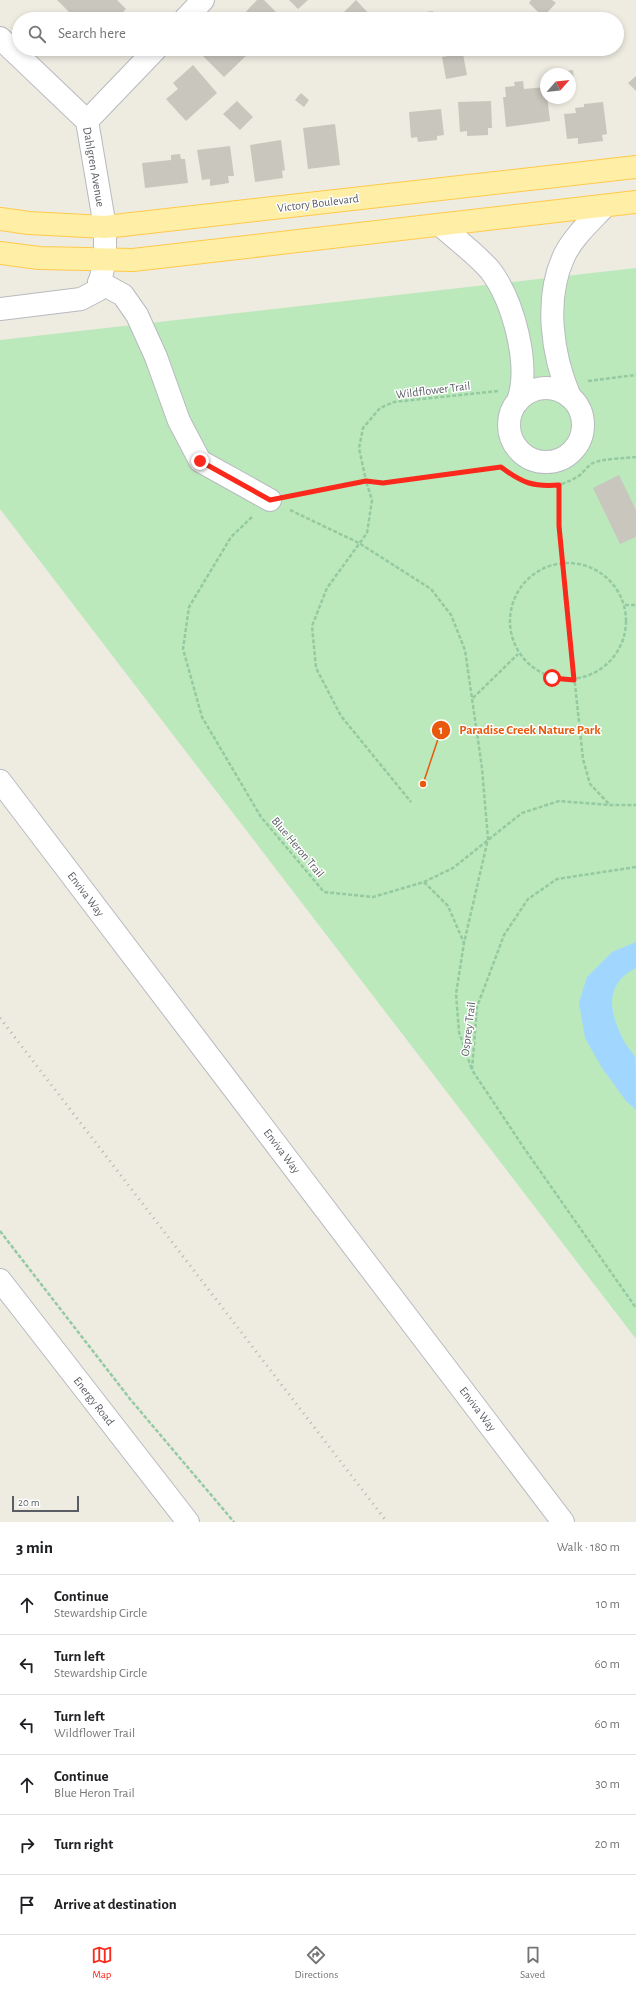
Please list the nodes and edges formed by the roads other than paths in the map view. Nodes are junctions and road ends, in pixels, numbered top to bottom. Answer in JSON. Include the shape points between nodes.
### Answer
{"nodes":[{"id":1,"x":203,"y":0,"type":"edge"},
{"id":2,"x":192,"y":12,"type":"edge"},
{"id":3,"x":0,"y":38,"type":"edge"},
{"id":4,"x":12,"y":49,"type":"edge"},
{"id":5,"x":19,"y":56,"type":"edge"},
{"id":6,"x":149,"y":56,"type":"edge"},
{"id":7,"x":87,"y":121,"type":"junction"},
{"id":8,"x":636,"y":167,"type":"edge"},
{"id":9,"x":636,"y":202,"type":"edge"},
{"id":10,"x":605,"y":206,"type":"junction"},
{"id":11,"x":0,"y":219,"type":"edge"},
{"id":12,"x":440,"y":225,"type":"junction"},
{"id":13,"x":105,"y":228,"type":"junction"},
{"id":14,"x":0,"y":253,"type":"edge"},
{"id":15,"x":105,"y":260,"type":"junction"},
{"id":16,"x":100,"y":282,"type":"junction"},
{"id":17,"x":0,"y":309,"type":"edge"},
{"id":18,"x":567,"y":390,"type":"junction"},
{"id":19,"x":520,"y":395,"type":"junction"},
{"id":20,"x":270,"y":500,"type":"road end"},
{"id":21,"x":0,"y":781,"type":"edge"},
{"id":22,"x":0,"y":1280,"type":"edge"},
{"id":23,"x":562,"y":1519,"type":"edge"},
{"id":24,"x":188,"y":1522,"type":"edge"}],
"edges":[{"from":1,"to":2,"type":"street"},
{"from":3,"to":4,"type":"street","name":"Dahlgren Avenue"},
{"from":5,"to":7,"type":"street","name":"Dahlgren Avenue"},
{"from":6,"to":7,"type":"street"},
{"from":7,"to":13,"type":"street","name":"Dahlgren Avenue"},
{"from":8,"to":13,"type":"main road","name":"Victory Boulevard"},
{"from":9,"to":10,"type":"main road"},
{"from":10,"to":12,"type":"main road"},
{"from":10,"to":18,"type":"street","via":[[579,233],[564,256],[557,279],[553,303],[553,328]]},
{"from":11,"to":13,"type":"main road","name":"Victory Boulevard"},
{"from":12,"to":15,"type":"main road","via":[[133,260]]},
{"from":12,"to":19,"type":"street","via":[[489,269],[501,287],[515,319],[520,351]]},
{"from":13,"to":15,"type":"street","name":"Dahlgren Avenue"},
{"from":14,"to":15,"type":"main road","via":[[39,258]]},
{"from":15,"to":16,"type":"street","name":"Dahlgren Avenue"},
{"from":16,"to":17,"type":"street","via":[[98,290],[81,299]]},
{"from":16,"to":20,"type":"street","via":[[123,295],[137,315],[156,357],[179,421],[200,461]]},
{"from":18,"to":19,"type":"street","via":[[543,388]]},
{"from":18,"to":19,"type":"street","via":[[579,408],[583,420],[582,437],[574,449],[563,458],[549,462],[535,461],[522,454],[513,442],[509,428],[511,414]]},
{"from":21,"to":23,"type":"street","name":"Enviva Way"},
{"from":22,"to":24,"type":"street","name":"Energy Road"}]}
